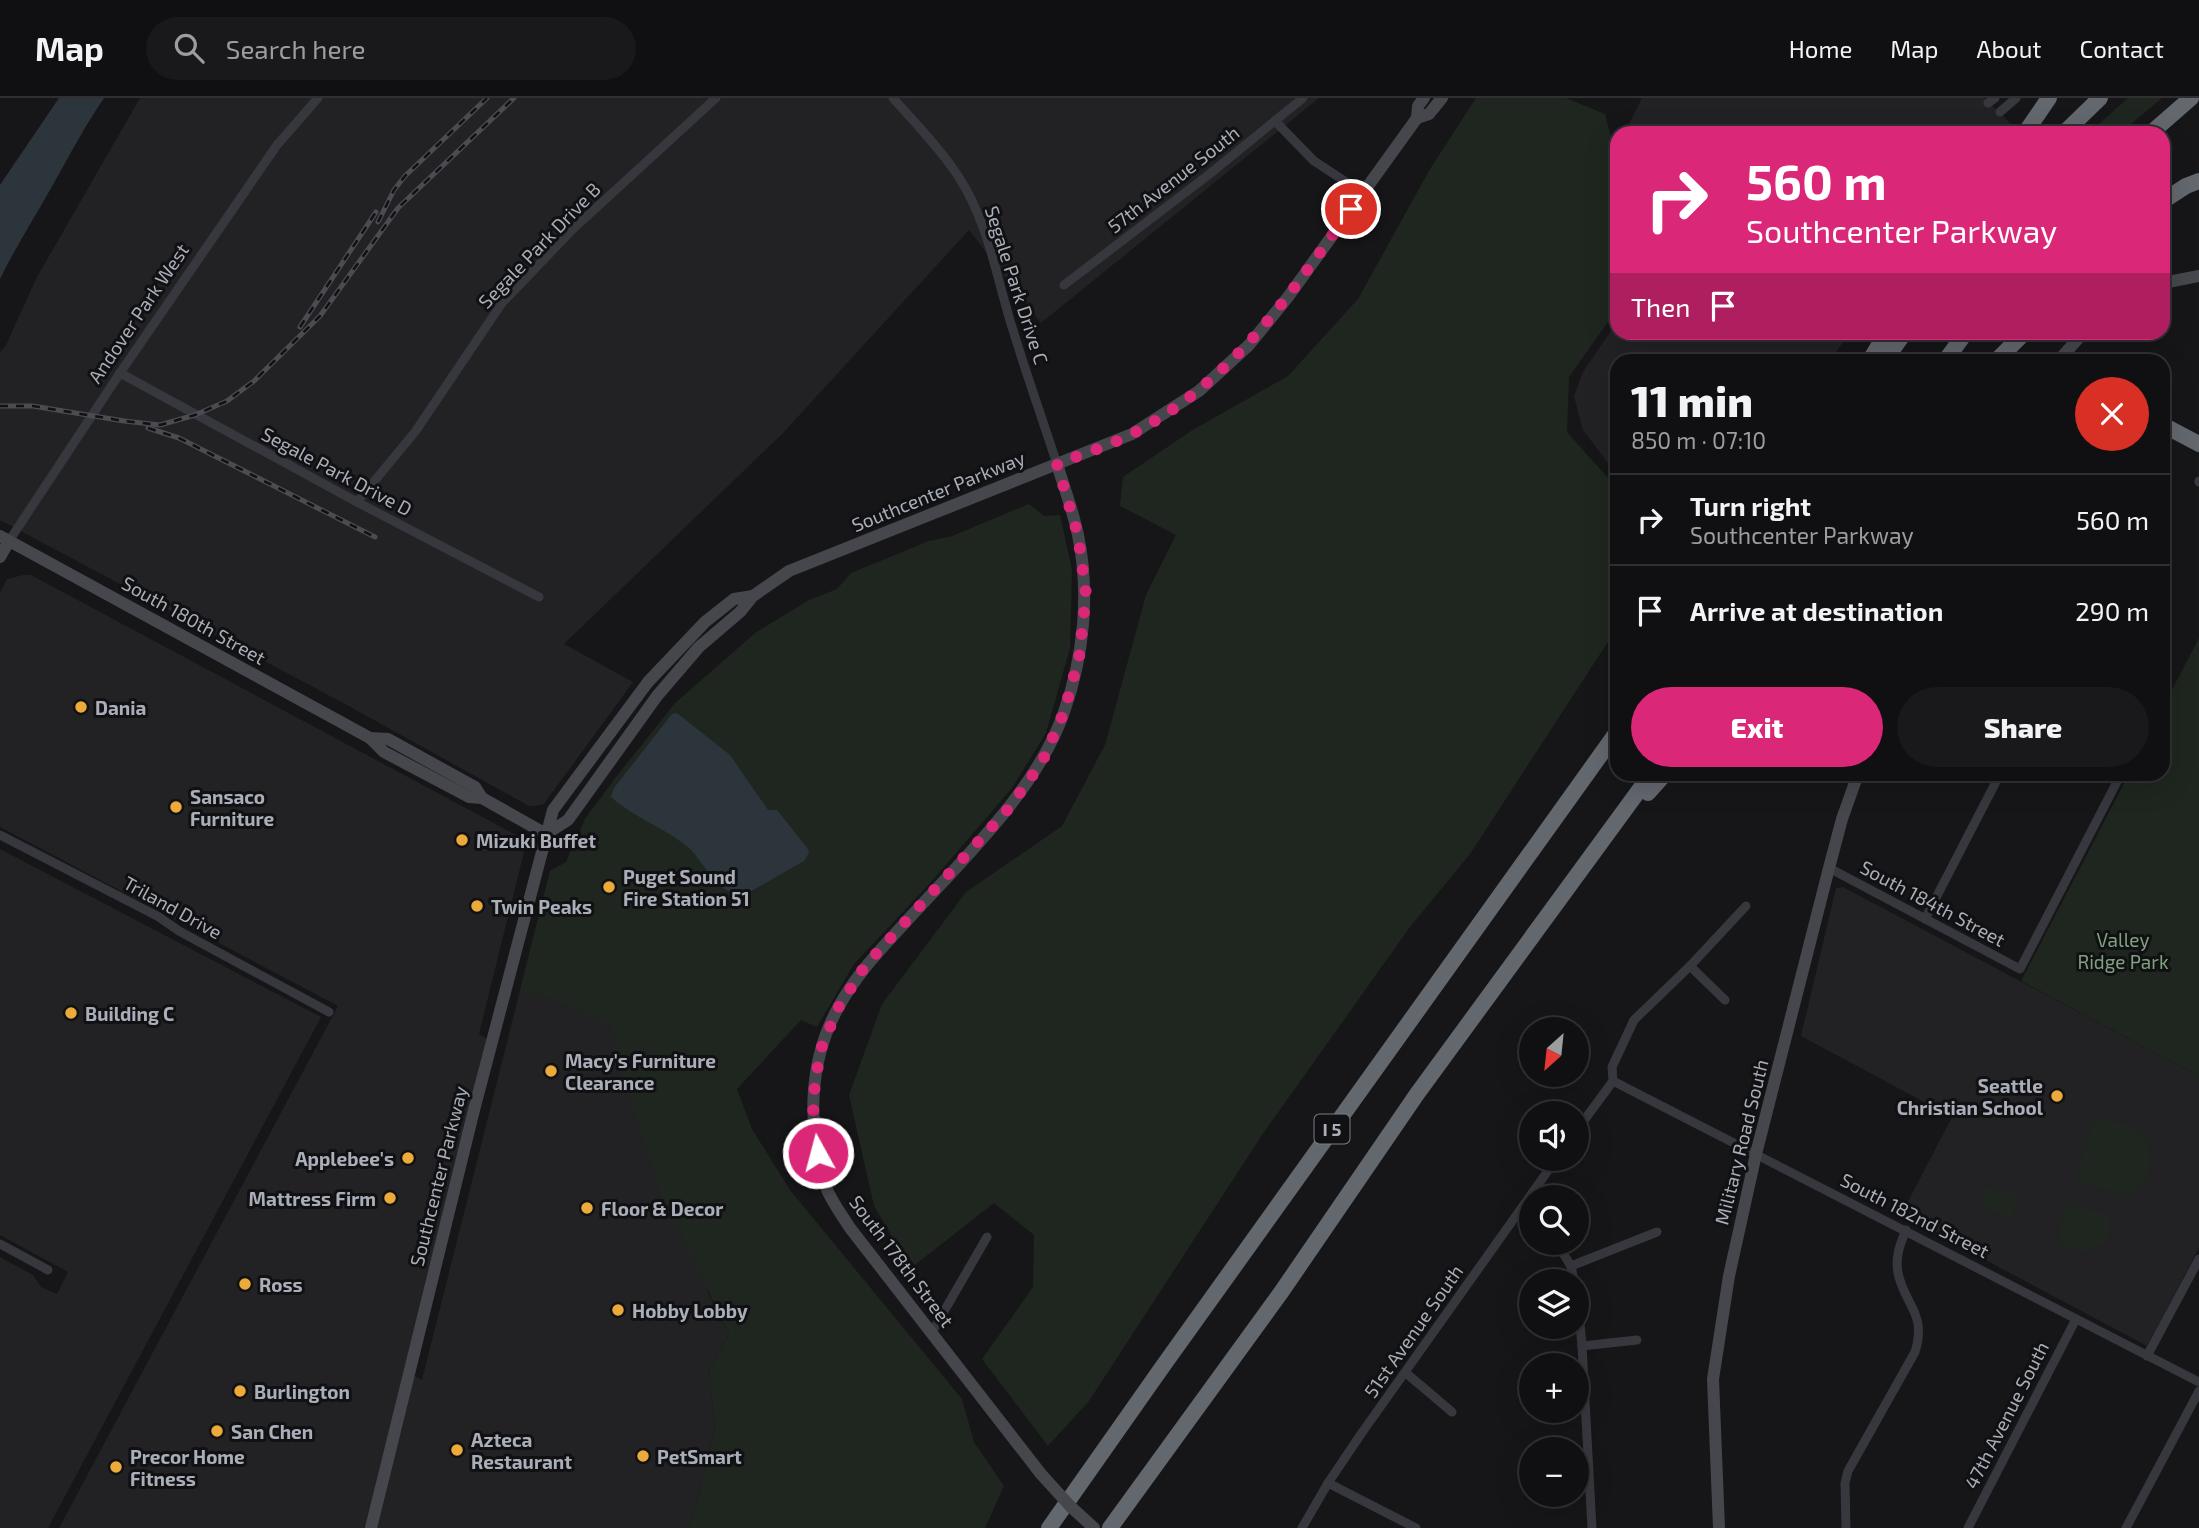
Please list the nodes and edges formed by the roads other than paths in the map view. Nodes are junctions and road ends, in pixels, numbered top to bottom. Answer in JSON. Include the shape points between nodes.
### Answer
{"nodes":[{"id":1,"x":318,"y":98,"type":"edge"},
{"id":2,"x":716,"y":98,"type":"edge"},
{"id":3,"x":893,"y":98,"type":"edge"},
{"id":4,"x":1303,"y":98,"type":"edge"},
{"id":5,"x":1424,"y":98,"type":"edge"},
{"id":6,"x":1442,"y":98,"type":"edge"},
{"id":7,"x":2016,"y":98,"type":"edge"},
{"id":8,"x":2049,"y":98,"type":"edge"},
{"id":9,"x":2100,"y":98,"type":"edge"},
{"id":10,"x":2192,"y":98,"type":"edge"},
{"id":11,"x":2000,"y":112,"type":"dead end"},
{"id":12,"x":1416,"y":118,"type":"junction"},
{"id":13,"x":1275,"y":121,"type":"junction"},
{"id":14,"x":2030,"y":126,"type":"edge"},
{"id":15,"x":2071,"y":126,"type":"edge"},
{"id":16,"x":2159,"y":126,"type":"edge"},
{"id":17,"x":2199,"y":181,"type":"edge"},
{"id":18,"x":1363,"y":193,"type":"junction"},
{"id":19,"x":2170,"y":196,"type":"edge"},
{"id":20,"x":2199,"y":276,"type":"edge"},
{"id":21,"x":2170,"y":282,"type":"edge"},
{"id":22,"x":1064,"y":285,"type":"dead end"},
{"id":23,"x":2017,"y":340,"type":"edge"},
{"id":24,"x":2077,"y":340,"type":"edge"},
{"id":25,"x":2003,"y":354,"type":"edge"},
{"id":26,"x":2064,"y":354,"type":"edge"},
{"id":27,"x":120,"y":373,"type":"junction"},
{"id":28,"x":2170,"y":429,"type":"edge"},
{"id":29,"x":2199,"y":444,"type":"edge"},
{"id":30,"x":1057,"y":464,"type":"junction"},
{"id":31,"x":358,"y":502,"type":"junction"},
{"id":32,"x":4,"y":539,"type":"edge"},
{"id":33,"x":0,"y":557,"type":"edge"},
{"id":34,"x":539,"y":597,"type":"dead end"},
{"id":35,"x":1610,"y":742,"type":"edge"},
{"id":36,"x":1646,"y":781,"type":"edge"},
{"id":37,"x":1659,"y":781,"type":"edge"},
{"id":38,"x":1856,"y":781,"type":"edge"},
{"id":39,"x":1996,"y":781,"type":"edge"},
{"id":40,"x":2117,"y":781,"type":"edge"},
{"id":41,"x":546,"y":834,"type":"junction"},
{"id":42,"x":0,"y":835,"type":"edge"},
{"id":43,"x":1597,"y":849,"type":"junction"},
{"id":44,"x":1829,"y":868,"type":"junction"},
{"id":45,"x":1746,"y":906,"type":"dead end"},
{"id":46,"x":1925,"y":919,"type":"junction"},
{"id":47,"x":1690,"y":966,"type":"junction"},
{"id":48,"x":1725,"y":1000,"type":"dead end"},
{"id":49,"x":329,"y":1012,"type":"dead end"},
{"id":50,"x":1614,"y":1082,"type":"junction"},
{"id":51,"x":1589,"y":1114,"type":"edge"},
{"id":52,"x":1756,"y":1154,"type":"junction"},
{"id":53,"x":1519,"y":1212,"type":"edge"},
{"id":54,"x":1906,"y":1230,"type":"junction"},
{"id":55,"x":1657,"y":1232,"type":"dead end"},
{"id":56,"x":987,"y":1237,"type":"dead end"},
{"id":57,"x":0,"y":1244,"type":"edge"},
{"id":58,"x":1564,"y":1255,"type":"edge"},
{"id":59,"x":2199,"y":1259,"type":"edge"},
{"id":60,"x":1571,"y":1266,"type":"junction"},
{"id":61,"x":1572,"y":1269,"type":"edge"},
{"id":62,"x":48,"y":1270,"type":"dead end"},
{"id":63,"x":2076,"y":1319,"type":"junction"},
{"id":64,"x":932,"y":1332,"type":"junction"},
{"id":65,"x":1581,"y":1339,"type":"edge"},
{"id":66,"x":1637,"y":1340,"type":"dead end"},
{"id":67,"x":1582,"y":1346,"type":"junction"},
{"id":68,"x":2147,"y":1356,"type":"junction"},
{"id":69,"x":1406,"y":1373,"type":"junction"},
{"id":70,"x":2199,"y":1382,"type":"edge"},
{"id":71,"x":2199,"y":1391,"type":"edge"},
{"id":72,"x":1452,"y":1412,"type":"dead end"},
{"id":73,"x":1328,"y":1483,"type":"junction"},
{"id":74,"x":371,"y":1528,"type":"edge"},
{"id":75,"x":1049,"y":1528,"type":"edge"},
{"id":76,"x":1094,"y":1528,"type":"edge"},
{"id":77,"x":1110,"y":1528,"type":"edge"},
{"id":78,"x":1302,"y":1528,"type":"edge"},
{"id":79,"x":1416,"y":1528,"type":"edge"},
{"id":80,"x":1592,"y":1528,"type":"edge"},
{"id":81,"x":1719,"y":1528,"type":"edge"},
{"id":82,"x":1846,"y":1528,"type":"edge"},
{"id":83,"x":1968,"y":1528,"type":"edge"},
{"id":84,"x":2126,"y":1528,"type":"edge"}],
"edges":[{"from":1,"to":27,"type":"street","name":"Andover Park West","via":[[277,145]]},
{"from":2,"to":31,"type":"street","name":"Segale Park Drive B","via":[[573,229],[502,303],[415,432]]},
{"from":3,"to":30,"type":"street","name":"Segale Park Drive C","via":[[944,156],[977,211]]},
{"from":4,"to":13,"type":"street","name":"57th Avenue South"},
{"from":5,"to":12,"type":"main road","name":"Southcenter Parkway"},
{"from":6,"to":12,"type":"main road","name":"Southcenter Parkway","via":[[1429,114]]},
{"from":7,"to":11,"type":"street"},
{"from":8,"to":14,"type":"highway"},
{"from":9,"to":15,"type":"highway"},
{"from":10,"to":16,"type":"highway"},
{"from":12,"to":18,"type":"main road","name":"Southcenter Parkway"},
{"from":13,"to":18,"type":"street","via":[[1314,161]]},
{"from":13,"to":22,"type":"street","name":"57th Avenue South"},
{"from":17,"to":19,"type":"highway"},
{"from":18,"to":30,"type":"main road","name":"Southcenter Parkway","via":[[1249,345],[1199,391],[1132,434]]},
{"from":20,"to":21,"type":"main road"},
{"from":23,"to":25,"type":"highway"},
{"from":24,"to":26,"type":"main road"},
{"from":27,"to":31,"type":"street","name":"Segale Park Drive D"},
{"from":27,"to":32,"type":"street","name":"Andover Park West"},
{"from":28,"to":29,"type":"highway"},
{"from":30,"to":41,"type":"main road","name":"Southcenter Parkway","via":[[789,571],[753,596],[734,599],[705,622],[648,682],[553,810]]},
{"from":30,"to":64,"type":"main road","name":"South 178th Street","via":[[1078,535],[1086,594],[1079,658],[1064,712],[1042,762],[1009,808],[865,966],[838,1008],[820,1051],[813,1099],[814,1138],[827,1189],[850,1228]]},
{"from":31,"to":34,"type":"street","name":"Segale Park Drive D"},
{"from":32,"to":33,"type":"main road","name":"Andover Park West"},
{"from":32,"to":41,"type":"main road","name":"South 180th Street","via":[[370,738],[388,739],[475,787],[482,798]]},
{"from":35,"to":75,"type":"highway","number":"I 5"},
{"from":36,"to":43,"type":"highway","number":"I 5"},
{"from":37,"to":43,"type":"highway"},
{"from":38,"to":44,"type":"main road","name":"Military Road South"},
{"from":39,"to":46,"type":"street"},
{"from":40,"to":46,"type":"street","name":"South 184th Street","via":[[2020,969]]},
{"from":41,"to":74,"type":"main road","name":"Southcenter Parkway"},
{"from":42,"to":49,"type":"street","name":"Triland Drive"},
{"from":43,"to":77,"type":"highway","number":"I 5"},
{"from":44,"to":46,"type":"street","name":"South 184th Street"},
{"from":44,"to":52,"type":"main road","name":"Military Road South"},
{"from":45,"to":47,"type":"street"},
{"from":47,"to":48,"type":"street"},
{"from":47,"to":50,"type":"street","via":[[1634,1020],[1612,1067]]},
{"from":50,"to":51,"type":"street"},
{"from":50,"to":52,"type":"street","name":"South 182nd Street"},
{"from":52,"to":54,"type":"street","name":"South 182nd Street"},
{"from":52,"to":81,"type":"main road","name":"Military Road South","via":[[1729,1276],[1713,1379]]},
{"from":53,"to":69,"type":"street","name":"51st Avenue South"},
{"from":54,"to":63,"type":"street","name":"South 182nd Street"},
{"from":54,"to":82,"type":"street","via":[[1899,1247],[1898,1275],[1918,1319],[1919,1339],[1848,1471]]},
{"from":55,"to":60,"type":"street"},
{"from":56,"to":64,"type":"street"},
{"from":57,"to":62,"type":"street"},
{"from":58,"to":60,"type":"street"},
{"from":59,"to":68,"type":"street"},
{"from":60,"to":61,"type":"street"},
{"from":63,"to":68,"type":"street","name":"South 182nd Street"},
{"from":63,"to":83,"type":"street","name":"47th Avenue South"},
{"from":64,"to":76,"type":"main road","name":"South 178th Street","bridge":true,"via":[[1041,1474]]},
{"from":65,"to":67,"type":"street"},
{"from":66,"to":67,"type":"street"},
{"from":67,"to":80,"type":"street"},
{"from":68,"to":70,"type":"street","name":"South 182nd Street"},
{"from":69,"to":72,"type":"street"},
{"from":69,"to":73,"type":"street","name":"51st Avenue South"},
{"from":71,"to":84,"type":"street"},
{"from":73,"to":78,"type":"street","name":"51st Avenue South"},
{"from":73,"to":79,"type":"street"}]}
